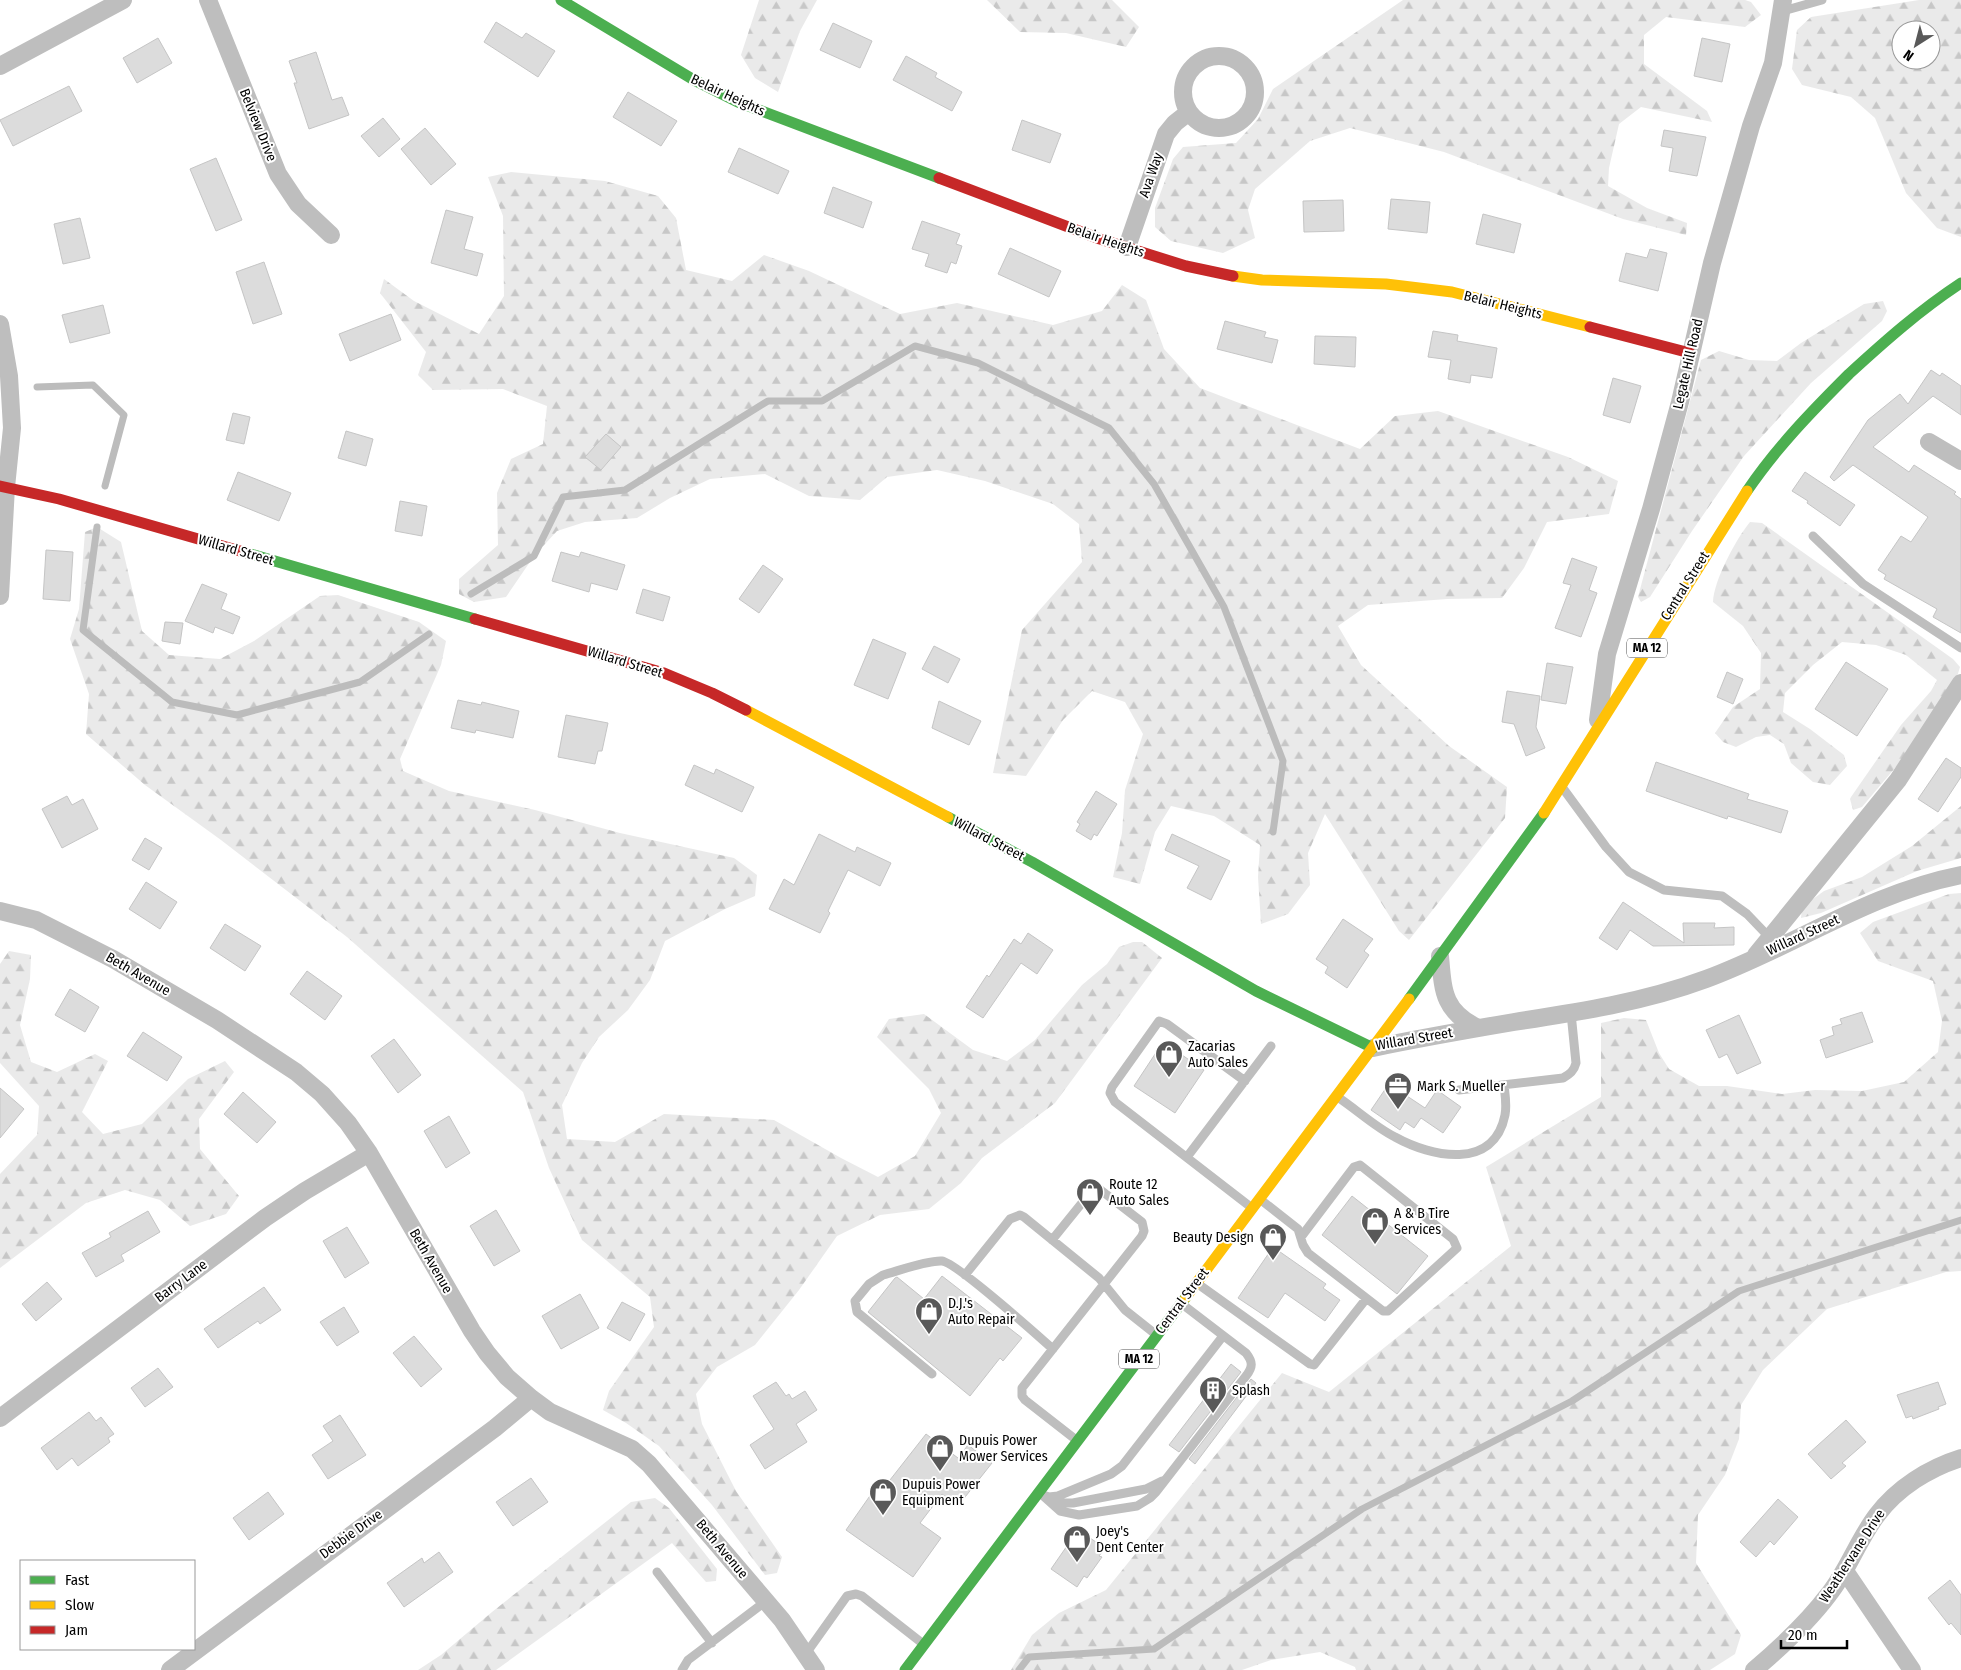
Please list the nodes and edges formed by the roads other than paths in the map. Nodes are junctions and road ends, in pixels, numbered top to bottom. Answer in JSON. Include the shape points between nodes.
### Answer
{"nodes":[{"id":1,"x":123,"y":0,"type":"edge"},
{"id":2,"x":208,"y":0,"type":"edge"},
{"id":3,"x":561,"y":0,"type":"edge"},
{"id":4,"x":1822,"y":0,"type":"edge"},
{"id":5,"x":1783,"y":6,"type":"edge"},
{"id":6,"x":0,"y":66,"type":"edge"},
{"id":7,"x":1189,"y":112,"type":"junction"},
{"id":8,"x":331,"y":235,"type":"dead end"},
{"id":9,"x":1127,"y":247,"type":"junction"},
{"id":10,"x":1961,"y":283,"type":"edge"},
{"id":11,"x":0,"y":324,"type":"edge"},
{"id":12,"x":1690,"y":353,"type":"junction"},
{"id":13,"x":1929,"y":442,"type":"dead end"},
{"id":14,"x":1961,"y":461,"type":"edge"},
{"id":15,"x":3,"y":487,"type":"edge"},
{"id":16,"x":1813,"y":536,"type":"dead end"},
{"id":17,"x":0,"y":596,"type":"edge"},
{"id":18,"x":1961,"y":648,"type":"edge"},
{"id":19,"x":1961,"y":683,"type":"edge"},
{"id":20,"x":1597,"y":729,"type":"junction"},
{"id":21,"x":1562,"y":786,"type":"junction"},
{"id":22,"x":1961,"y":875,"type":"edge"},
{"id":23,"x":0,"y":911,"type":"edge"},
{"id":24,"x":1770,"y":938,"type":"junction"},
{"id":25,"x":1440,"y":956,"type":"junction"},
{"id":26,"x":1753,"y":959,"type":"junction"},
{"id":27,"x":1571,"y":1013,"type":"junction"},
{"id":28,"x":1478,"y":1028,"type":"junction"},
{"id":29,"x":1271,"y":1046,"type":"dead end"},
{"id":30,"x":1373,"y":1048,"type":"junction"},
{"id":31,"x":1244,"y":1081,"type":"junction"},
{"id":32,"x":1504,"y":1085,"type":"junction"},
{"id":33,"x":1459,"y":1090,"type":"dead end"},
{"id":34,"x":1337,"y":1096,"type":"junction"},
{"id":35,"x":369,"y":1153,"type":"junction"},
{"id":36,"x":1187,"y":1157,"type":"junction"},
{"id":37,"x":1255,"y":1203,"type":"junction"},
{"id":38,"x":1301,"y":1237,"type":"junction"},
{"id":39,"x":1052,"y":1240,"type":"junction"},
{"id":40,"x":966,"y":1275,"type":"junction"},
{"id":41,"x":1196,"y":1282,"type":"junction"},
{"id":42,"x":1104,"y":1284,"type":"junction"},
{"id":43,"x":1366,"y":1299,"type":"junction"},
{"id":44,"x":1180,"y":1303,"type":"junction"},
{"id":45,"x":1156,"y":1335,"type":"junction"},
{"id":46,"x":1223,"y":1336,"type":"junction"},
{"id":47,"x":1054,"y":1348,"type":"junction"},
{"id":48,"x":932,"y":1374,"type":"dead end"},
{"id":49,"x":531,"y":1398,"type":"junction"},
{"id":50,"x":0,"y":1418,"type":"edge"},
{"id":51,"x":1077,"y":1441,"type":"junction"},
{"id":52,"x":1961,"y":1458,"type":"edge"},
{"id":53,"x":1167,"y":1479,"type":"junction"},
{"id":54,"x":1039,"y":1492,"type":"junction"},
{"id":55,"x":1845,"y":1571,"type":"junction"},
{"id":56,"x":657,"y":1572,"type":"dead end"},
{"id":57,"x":766,"y":1601,"type":"junction"},
{"id":58,"x":712,"y":1643,"type":"junction"},
{"id":59,"x":924,"y":1645,"type":"junction"},
{"id":60,"x":805,"y":1655,"type":"junction"},
{"id":61,"x":170,"y":1670,"type":"edge"},
{"id":62,"x":682,"y":1670,"type":"edge"},
{"id":63,"x":816,"y":1670,"type":"edge"},
{"id":64,"x":906,"y":1670,"type":"edge"},
{"id":65,"x":1754,"y":1670,"type":"edge"},
{"id":66,"x":1912,"y":1670,"type":"edge"}],
"edges":[{"from":1,"to":6,"type":"street"},
{"from":2,"to":8,"type":"street","name":"Belview Drive","via":[[278,174],[298,204]]},
{"from":3,"to":9,"type":"street","name":"Belair Heights","via":[[694,80],[738,102]]},
{"from":4,"to":5,"type":"lane"},
{"from":5,"to":12,"type":"street","name":"Legate Hill Road","via":[[1774,62],[1751,126]]},
{"from":7,"to":7,"type":"street","via":[[1182,96],[1182,85],[1186,74],[1202,59],[1214,55],[1236,59],[1253,78],[1253,103],[1238,123],[1226,128],[1213,128],[1201,124]]},
{"from":7,"to":9,"type":"street","name":"Ava Way","via":[[1166,134]]},
{"from":9,"to":12,"type":"street","name":"Belair Heights","via":[[1222,275],[1262,280],[1386,284],[1452,292]]},
{"from":10,"to":20,"type":"street","name":"Central Street","number":"MA 12","via":[[1892,333],[1787,438],[1728,518]]},
{"from":11,"to":15,"type":"street","via":[[12,398],[12,428]]},
{"from":12,"to":20,"type":"street","name":"Legate Hill Road","via":[[1651,509],[1607,654]]},
{"from":13,"to":14,"type":"street"},
{"from":15,"to":17,"type":"street"},
{"from":15,"to":30,"type":"street","name":"Willard Street","via":[[59,499],[664,673],[712,693],[845,762],[1032,862],[1256,991]]},
{"from":16,"to":18,"type":"lane","via":[[1863,584]]},
{"from":19,"to":24,"type":"street","via":[[1898,780]]},
{"from":20,"to":21,"type":"street","name":"Central Street","number":"MA 12"},
{"from":21,"to":24,"type":"lane","via":[[1606,847],[1629,872],[1664,890],[1722,896],[1747,914]]},
{"from":21,"to":25,"type":"street","name":"Central Street","number":"MA 12"},
{"from":22,"to":26,"type":"street","name":"Willard Street","via":[[1886,896]]},
{"from":23,"to":35,"type":"street","name":"Beth Avenue","via":[[36,920],[64,933],[229,1027],[296,1072],[322,1094]]},
{"from":24,"to":26,"type":"street"},
{"from":25,"to":28,"type":"street","via":[[1447,1000],[1455,1013]]},
{"from":25,"to":30,"type":"street","name":"Central Street","number":"MA 12"},
{"from":26,"to":27,"type":"street","name":"Willard Street","via":[[1706,979],[1646,998]]},
{"from":27,"to":28,"type":"street","name":"Willard Street"},
{"from":27,"to":32,"type":"lane","via":[[1576,1063],[1572,1072],[1563,1078]]},
{"from":28,"to":30,"type":"street","name":"Willard Street"},
{"from":29,"to":31,"type":"lane"},
{"from":30,"to":34,"type":"street","name":"Central Street","number":"MA 12"},
{"from":31,"to":36,"type":"lane"},
{"from":31,"to":36,"type":"lane","via":[[1159,1021],[1112,1087],[1111,1096]]},
{"from":32,"to":33,"type":"lane"},
{"from":32,"to":34,"type":"lane","via":[[1505,1115],[1499,1131],[1485,1148],[1455,1155],[1407,1144]]},
{"from":34,"to":37,"type":"street","name":"Central Street","number":"MA 12"},
{"from":35,"to":49,"type":"street","name":"Beth Avenue","via":[[472,1331],[507,1377]]},
{"from":35,"to":50,"type":"street","name":"Barry Lane","via":[[264,1218]]},
{"from":36,"to":37,"type":"lane"},
{"from":37,"to":38,"type":"lane","via":[[1298,1229]]},
{"from":37,"to":41,"type":"street","name":"Central Street","number":"MA 12"},
{"from":38,"to":43,"type":"lane","via":[[1308,1253]]},
{"from":38,"to":43,"type":"lane","via":[[1354,1167],[1360,1165],[1453,1239],[1455,1252],[1388,1311]]},
{"from":39,"to":40,"type":"lane","via":[[1024,1217],[1014,1216]]},
{"from":39,"to":42,"type":"lane"},
{"from":39,"to":42,"type":"lane","via":[[1093,1189],[1098,1188],[1142,1222],[1142,1236]]},
{"from":40,"to":47,"type":"lane"},
{"from":40,"to":48,"type":"lane","via":[[947,1262],[934,1262],[883,1275],[869,1284],[855,1301],[857,1312]]},
{"from":41,"to":43,"type":"lane","via":[[1314,1365]]},
{"from":41,"to":44,"type":"street","name":"Central Street","number":"MA 12"},
{"from":42,"to":45,"type":"lane","via":[[1125,1310]]},
{"from":42,"to":47,"type":"lane"},
{"from":44,"to":45,"type":"street","name":"Central Street","number":"MA 12"},
{"from":44,"to":46,"type":"lane"},
{"from":45,"to":51,"type":"street","name":"Central Street","number":"MA 12"},
{"from":46,"to":53,"type":"lane","via":[[1246,1354],[1252,1368]]},
{"from":46,"to":54,"type":"lane","via":[[1118,1470],[1058,1496],[1049,1497]]},
{"from":47,"to":51,"type":"lane","via":[[1022,1388],[1022,1396]]},
{"from":49,"to":57,"type":"street","name":"Beth Avenue","via":[[550,1412],[632,1449],[644,1459]]},
{"from":49,"to":61,"type":"street","name":"Debbie Drive"},
{"from":51,"to":54,"type":"street","name":"Central Street","number":"MA 12"},
{"from":52,"to":55,"type":"street","name":"Weathervane Drive","via":[[1925,1473],[1889,1501],[1877,1515]]},
{"from":53,"to":54,"type":"lane","via":[[1146,1489],[1063,1504],[1051,1501]]},
{"from":53,"to":54,"type":"lane","via":[[1150,1498],[1137,1506],[1089,1515],[1060,1511]]},
{"from":54,"to":59,"type":"street","name":"Central Street","number":"MA 12"},
{"from":55,"to":65,"type":"street","name":"Weathervane Drive","via":[[1810,1616]]},
{"from":55,"to":66,"type":"street"},
{"from":56,"to":58,"type":"lane"},
{"from":57,"to":58,"type":"lane"},
{"from":57,"to":60,"type":"street","name":"Beth Avenue"},
{"from":58,"to":62,"type":"lane","via":[[688,1660]]},
{"from":59,"to":60,"type":"lane","via":[[862,1596],[852,1594],[847,1596]]},
{"from":59,"to":64,"type":"street","name":"Central Street","number":"MA 12"},
{"from":60,"to":63,"type":"street","name":"Beth Avenue"}]}
